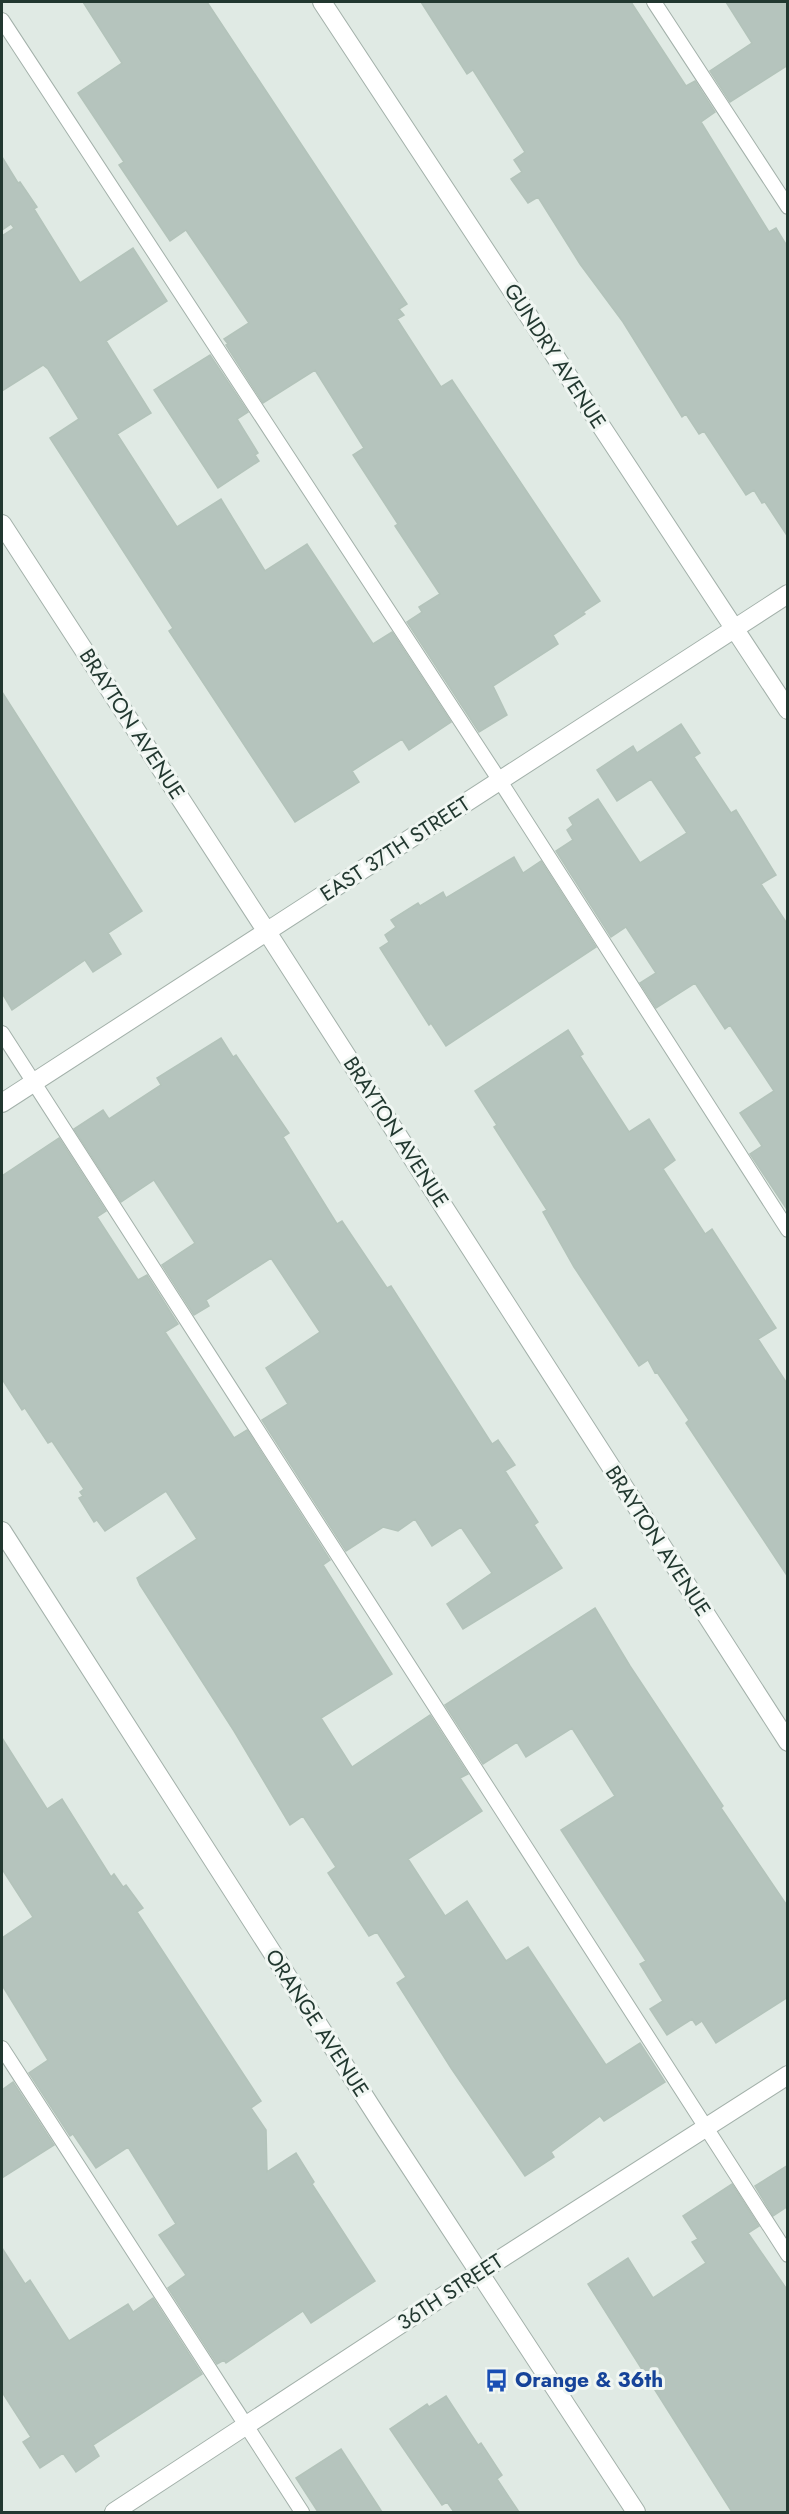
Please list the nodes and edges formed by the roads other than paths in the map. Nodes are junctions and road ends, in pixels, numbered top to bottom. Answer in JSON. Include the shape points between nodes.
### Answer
{"nodes":[{"id":1,"x":322,"y":2,"type":"edge"},
{"id":2,"x":654,"y":2,"type":"edge"},
{"id":3,"x":2,"y":20,"type":"edge"},
{"id":4,"x":788,"y":207,"type":"edge"},
{"id":5,"x":2,"y":524,"type":"edge"},
{"id":6,"x":788,"y":594,"type":"edge"},
{"id":7,"x":734,"y":628,"type":"junction"},
{"id":8,"x":788,"y":710,"type":"edge"},
{"id":9,"x":500,"y":780,"type":"junction"},
{"id":10,"x":267,"y":932,"type":"junction"},
{"id":11,"x":2,"y":1033,"type":"edge"},
{"id":12,"x":33,"y":1083,"type":"junction"},
{"id":13,"x":2,"y":1103,"type":"edge"},
{"id":14,"x":788,"y":1230,"type":"edge"},
{"id":15,"x":2,"y":1531,"type":"edge"},
{"id":16,"x":788,"y":1742,"type":"edge"},
{"id":17,"x":2,"y":2048,"type":"edge"},
{"id":18,"x":788,"y":2075,"type":"edge"},
{"id":19,"x":704,"y":2128,"type":"junction"},
{"id":20,"x":788,"y":2255,"type":"edge"},
{"id":21,"x":480,"y":2272,"type":"junction"},
{"id":22,"x":246,"y":2427,"type":"junction"},
{"id":23,"x":114,"y":2512,"type":"edge"},
{"id":24,"x":302,"y":2512,"type":"edge"},
{"id":25,"x":636,"y":2512,"type":"edge"}],
"edges":[{"from":1,"to":7,"type":"street","name":"GUNDRY AVENUE"},
{"from":2,"to":4,"type":"lane"},
{"from":3,"to":9,"type":"lane"},
{"from":5,"to":10,"type":"street","name":"BRAYTON AVENUE"},
{"from":6,"to":7,"type":"street","name":"EAST 37TH STREET"},
{"from":7,"to":8,"type":"street","name":"GUNDRY AVENUE"},
{"from":7,"to":9,"type":"street","name":"EAST 37TH STREET"},
{"from":9,"to":10,"type":"street","name":"EAST 37TH STREET"},
{"from":9,"to":14,"type":"lane"},
{"from":10,"to":12,"type":"street","name":"EAST 37TH STREET"},
{"from":10,"to":16,"type":"street","name":"BRAYTON AVENUE"},
{"from":11,"to":12,"type":"lane"},
{"from":12,"to":13,"type":"street","name":"EAST 37TH STREET"},
{"from":12,"to":19,"type":"lane"},
{"from":15,"to":21,"type":"street","name":"ORANGE AVENUE"},
{"from":17,"to":22,"type":"lane"},
{"from":18,"to":19,"type":"street","name":"36TH STREET"},
{"from":19,"to":20,"type":"lane"},
{"from":19,"to":21,"type":"street","name":"36TH STREET"},
{"from":21,"to":22,"type":"street","name":"36TH STREET"},
{"from":21,"to":25,"type":"street","name":"ORANGE AVENUE"},
{"from":22,"to":23,"type":"street","name":"36TH STREET"},
{"from":22,"to":24,"type":"lane"}]}
